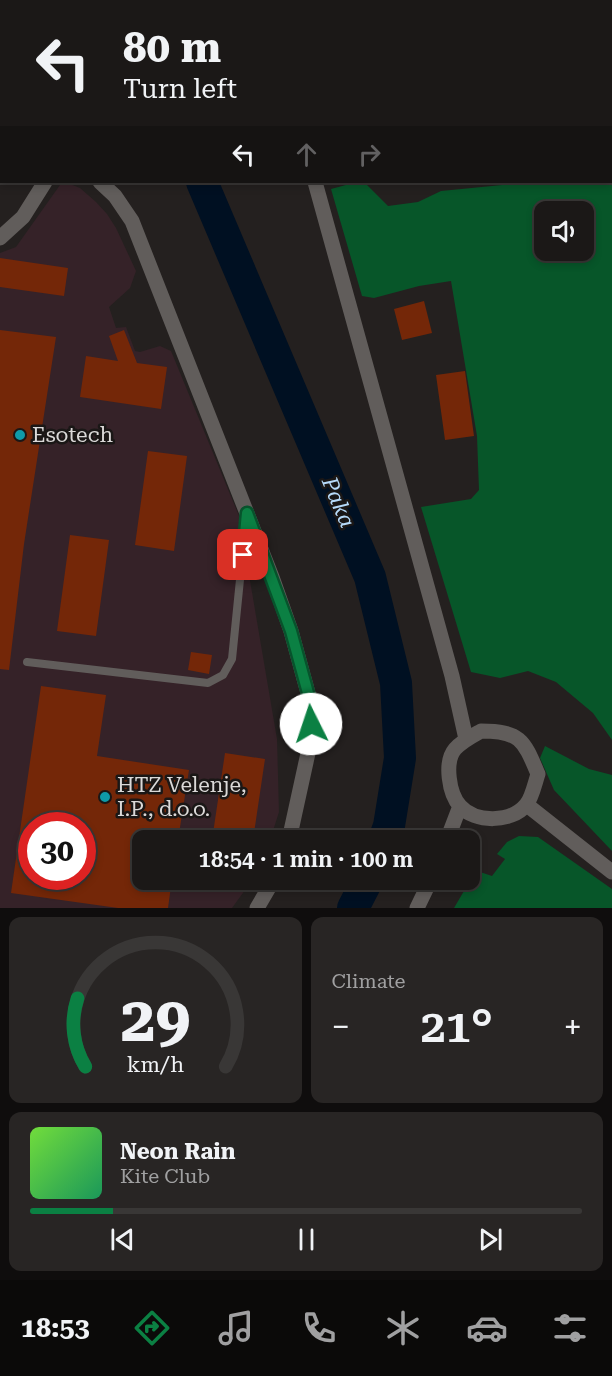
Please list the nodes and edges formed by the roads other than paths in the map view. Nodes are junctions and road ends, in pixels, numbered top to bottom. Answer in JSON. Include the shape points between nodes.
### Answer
{"nodes":[{"id":1,"x":44,"y":183,"type":"edge"},
{"id":2,"x":101,"y":183,"type":"edge"},
{"id":3,"x":315,"y":183,"type":"edge"},
{"id":4,"x":0,"y":238,"type":"edge"},
{"id":5,"x":247,"y":513,"type":"junction"},
{"id":6,"x":27,"y":662,"type":"dead end"},
{"id":7,"x":466,"y":739,"type":"junction"},
{"id":8,"x":527,"y":805,"type":"junction"},
{"id":9,"x":460,"y":806,"type":"junction"},
{"id":10,"x":291,"y":830,"type":"edge"},
{"id":11,"x":451,"y":830,"type":"edge"},
{"id":12,"x":612,"y":872,"type":"edge"},
{"id":13,"x":268,"y":890,"type":"edge"},
{"id":14,"x":426,"y":890,"type":"edge"},
{"id":15,"x":257,"y":908,"type":"edge"},
{"id":16,"x":417,"y":908,"type":"edge"}],
"edges":[{"from":1,"to":4,"type":"main road","via":[[23,217]]},
{"from":2,"to":5,"type":"main road","via":[[132,221]]},
{"from":3,"to":7,"type":"main road"},
{"from":5,"to":6,"type":"lane","via":[[232,659],[223,675],[208,683]]},
{"from":5,"to":10,"type":"main road","via":[[291,631],[311,704],[310,744]]},
{"from":7,"to":8,"type":"main road","via":[[481,731],[497,731],[526,745],[538,774]]},
{"from":7,"to":9,"type":"main road","via":[[453,751],[448,771]]},
{"from":8,"to":9,"type":"main road","via":[[506,818],[481,819]]},
{"from":8,"to":12,"type":"main road"},
{"from":9,"to":11,"type":"main road"},
{"from":13,"to":15,"type":"main road"},
{"from":14,"to":16,"type":"main road"}]}
